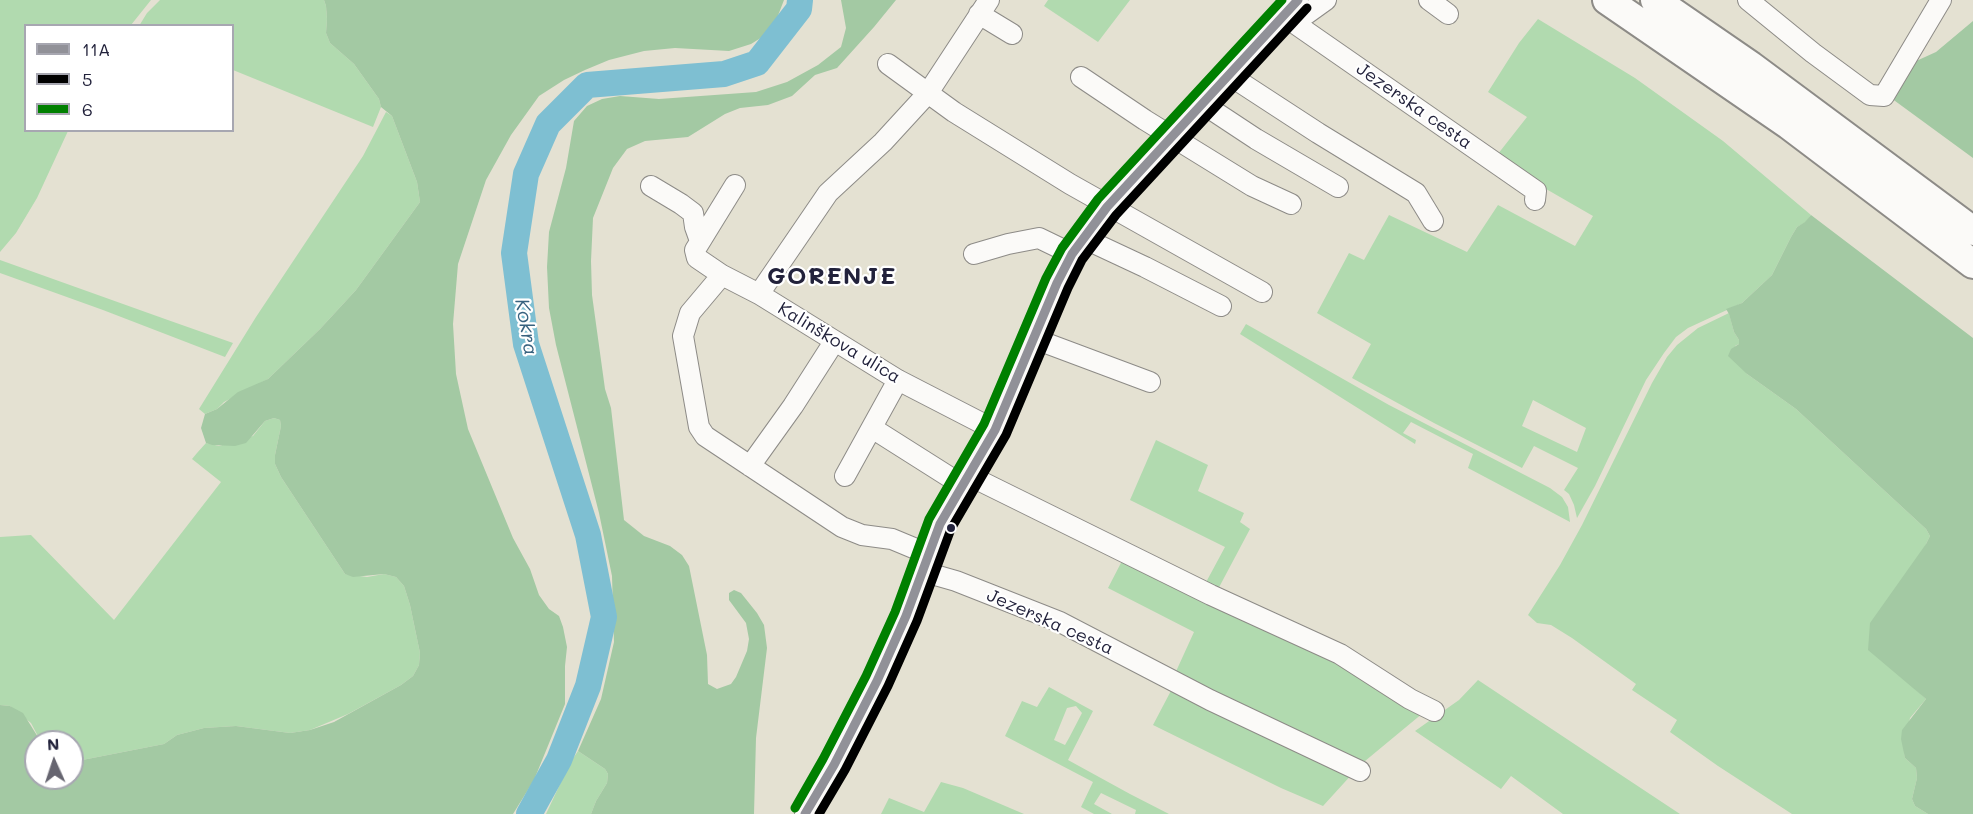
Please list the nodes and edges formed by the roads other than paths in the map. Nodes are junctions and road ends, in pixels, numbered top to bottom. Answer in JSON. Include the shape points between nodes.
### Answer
{"nodes":[{"id":1,"x":1298,"y":0,"type":"edge"},
{"id":2,"x":1326,"y":0,"type":"edge"},
{"id":3,"x":1429,"y":0,"type":"edge"},
{"id":4,"x":1607,"y":0,"type":"edge"},
{"id":5,"x":1655,"y":0,"type":"edge"},
{"id":6,"x":1748,"y":0,"type":"edge"},
{"id":7,"x":1941,"y":0,"type":"edge"},
{"id":8,"x":984,"y":7,"type":"edge"},
{"id":9,"x":1448,"y":14,"type":"dead end"},
{"id":10,"x":1289,"y":19,"type":"junction"},
{"id":11,"x":1012,"y":34,"type":"dead end"},
{"id":12,"x":888,"y":64,"type":"dead end"},
{"id":13,"x":1229,"y":75,"type":"junction"},
{"id":14,"x":1081,"y":77,"type":"dead end"},
{"id":15,"x":928,"y":93,"type":"junction"},
{"id":16,"x":1203,"y":104,"type":"junction"},
{"id":17,"x":1174,"y":137,"type":"junction"},
{"id":18,"x":735,"y":185,"type":"dead end"},
{"id":19,"x":651,"y":186,"type":"dead end"},
{"id":20,"x":1338,"y":187,"type":"dead end"},
{"id":21,"x":1535,"y":200,"type":"dead end"},
{"id":22,"x":1291,"y":204,"type":"dead end"},
{"id":23,"x":1107,"y":207,"type":"junction"},
{"id":24,"x":1433,"y":221,"type":"dead end"},
{"id":25,"x":1973,"y":231,"type":"edge"},
{"id":26,"x":700,"y":241,"type":"junction"},
{"id":27,"x":1077,"y":246,"type":"junction"},
{"id":28,"x":974,"y":254,"type":"dead end"},
{"id":29,"x":1973,"y":264,"type":"edge"},
{"id":30,"x":722,"y":275,"type":"junction"},
{"id":31,"x":1262,"y":292,"type":"dead end"},
{"id":32,"x":759,"y":294,"type":"junction"},
{"id":33,"x":1221,"y":306,"type":"dead end"},
{"id":34,"x":1035,"y":339,"type":"junction"},
{"id":35,"x":834,"y":342,"type":"junction"},
{"id":36,"x":898,"y":380,"type":"junction"},
{"id":37,"x":1150,"y":382,"type":"dead end"},
{"id":38,"x":872,"y":428,"type":"junction"},
{"id":39,"x":994,"y":430,"type":"junction"},
{"id":40,"x":750,"y":466,"type":"junction"},
{"id":41,"x":845,"y":476,"type":"dead end"},
{"id":42,"x":965,"y":480,"type":"junction"},
{"id":43,"x":925,"y":562,"type":"junction"},
{"id":44,"x":1434,"y":711,"type":"dead end"},
{"id":45,"x":1360,"y":771,"type":"dead end"},
{"id":46,"x":805,"y":814,"type":"edge"}],
"edges":[{"from":1,"to":10,"type":"street"},
{"from":2,"to":10,"type":"street"},
{"from":3,"to":9,"type":"street"},
{"from":4,"to":29,"type":"highway","via":[[1789,125]]},
{"from":5,"to":25,"type":"highway","via":[[1751,66]]},
{"from":6,"to":7,"type":"street","via":[[1870,95],[1884,96]]},
{"from":8,"to":11,"type":"street","name":"Kalinškova ulica"},
{"from":8,"to":15,"type":"street","name":"Kalinškova ulica"},
{"from":10,"to":13,"type":"street"},
{"from":10,"to":21,"type":"street","name":"Jezerska cesta","via":[[1536,191]]},
{"from":12,"to":15,"type":"street"},
{"from":13,"to":16,"type":"street"},
{"from":13,"to":24,"type":"street","via":[[1416,193]]},
{"from":14,"to":17,"type":"street"},
{"from":15,"to":23,"type":"street"},
{"from":15,"to":32,"type":"street","name":"Kalinškova ulica","via":[[828,193]]},
{"from":16,"to":17,"type":"street"},
{"from":16,"to":20,"type":"street"},
{"from":17,"to":22,"type":"street","via":[[1252,186]]},
{"from":17,"to":23,"type":"street"},
{"from":18,"to":26,"type":"street"},
{"from":19,"to":26,"type":"street","via":[[693,213]]},
{"from":23,"to":27,"type":"street"},
{"from":23,"to":31,"type":"street"},
{"from":26,"to":30,"type":"street","via":[[695,250],[697,258]]},
{"from":27,"to":28,"type":"street","via":[[1039,238]]},
{"from":27,"to":33,"type":"street","via":[[1145,267]]},
{"from":27,"to":34,"type":"street"},
{"from":30,"to":32,"type":"street"},
{"from":30,"to":40,"type":"street","via":[[690,313],[683,336],[699,427],[705,436]]},
{"from":32,"to":35,"type":"street","name":"Kalinškova ulica"},
{"from":34,"to":37,"type":"street"},
{"from":34,"to":39,"type":"street"},
{"from":35,"to":36,"type":"street","name":"Kalinškova ulica"},
{"from":35,"to":40,"type":"street"},
{"from":36,"to":38,"type":"street"},
{"from":36,"to":39,"type":"street","name":"Kalinškova ulica"},
{"from":38,"to":41,"type":"street"},
{"from":38,"to":42,"type":"street"},
{"from":39,"to":42,"type":"street"},
{"from":40,"to":43,"type":"street","name":"Jezerska cesta","via":[[842,527],[862,535],[892,539]]},
{"from":42,"to":43,"type":"street","via":[[940,524]]},
{"from":42,"to":44,"type":"street","via":[[1340,654]]},
{"from":43,"to":45,"type":"street","name":"Jezerska cesta","via":[[956,580],[1060,622]]},
{"from":43,"to":46,"type":"street","via":[[877,681]]}]}
